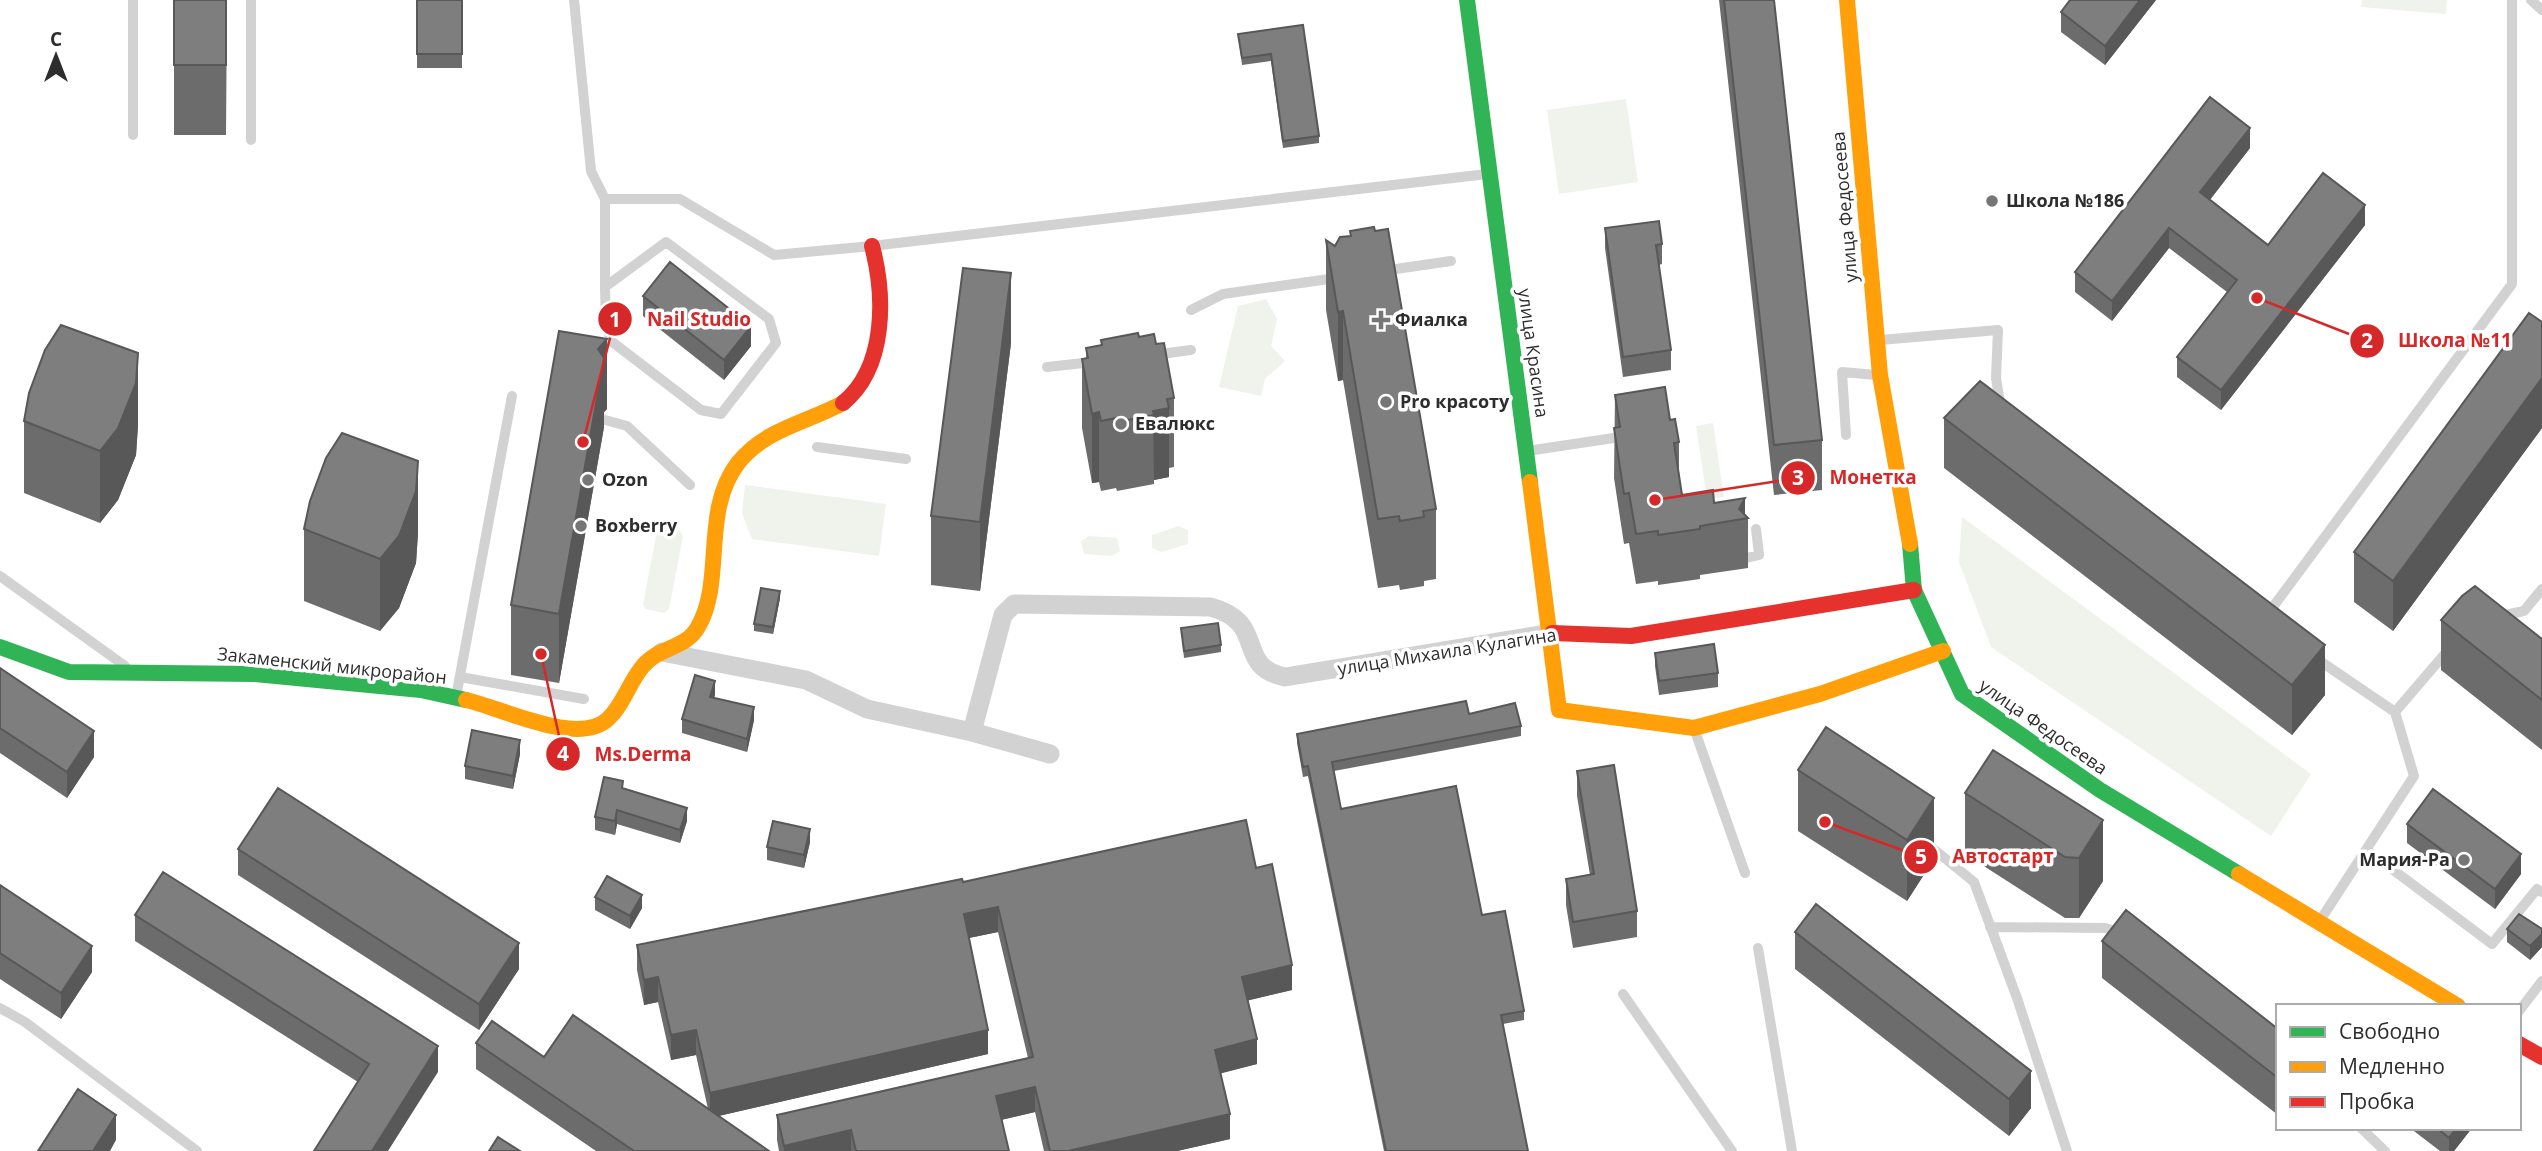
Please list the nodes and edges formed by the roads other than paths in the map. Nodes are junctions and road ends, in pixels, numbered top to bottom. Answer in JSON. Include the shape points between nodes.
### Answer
{"nodes":[{"id":1,"x":133,"y":0,"type":"edge"},
{"id":2,"x":251,"y":0,"type":"edge"},
{"id":3,"x":574,"y":0,"type":"edge"},
{"id":4,"x":1467,"y":0,"type":"edge"},
{"id":5,"x":1847,"y":0,"type":"edge"},
{"id":6,"x":2512,"y":0,"type":"edge"},
{"id":7,"x":2531,"y":0,"type":"edge"},
{"id":8,"x":2542,"y":10,"type":"edge"},
{"id":9,"x":133,"y":135,"type":"dead end"},
{"id":10,"x":251,"y":140,"type":"dead end"},
{"id":11,"x":1490,"y":173,"type":"junction"},
{"id":12,"x":605,"y":200,"type":"junction"},
{"id":13,"x":872,"y":246,"type":"junction"},
{"id":14,"x":1451,"y":261,"type":"dead end"},
{"id":15,"x":1369,"y":273,"type":"edge"},
{"id":16,"x":1342,"y":277,"type":"edge"},
{"id":17,"x":605,"y":287,"type":"junction"},
{"id":18,"x":1191,"y":310,"type":"dead end"},
{"id":19,"x":1876,"y":340,"type":"junction"},
{"id":20,"x":1191,"y":350,"type":"dead end"},
{"id":21,"x":1139,"y":356,"type":"edge"},
{"id":22,"x":1100,"y":361,"type":"edge"},
{"id":23,"x":1047,"y":368,"type":"dead end"},
{"id":24,"x":1880,"y":375,"type":"junction"},
{"id":25,"x":512,"y":396,"type":"dead end"},
{"id":26,"x":2003,"y":417,"type":"edge"},
{"id":27,"x":605,"y":420,"type":"edge"},
{"id":28,"x":1640,"y":434,"type":"edge"},
{"id":29,"x":1846,"y":435,"type":"dead end"},
{"id":30,"x":817,"y":447,"type":"dead end"},
{"id":31,"x":1527,"y":451,"type":"junction"},
{"id":32,"x":906,"y":459,"type":"dead end"},
{"id":33,"x":691,"y":485,"type":"dead end"},
{"id":34,"x":1744,"y":537,"type":"edge"},
{"id":35,"x":1746,"y":558,"type":"edge"},
{"id":36,"x":0,"y":576,"type":"edge"},
{"id":37,"x":2542,"y":589,"type":"edge"},
{"id":38,"x":1914,"y":590,"type":"junction"},
{"id":39,"x":2252,"y":614,"type":"edge"},
{"id":40,"x":2486,"y":618,"type":"edge"},
{"id":41,"x":2262,"y":622,"type":"junction"},
{"id":42,"x":2273,"y":629,"type":"edge"},
{"id":43,"x":1552,"y":633,"type":"junction"},
{"id":44,"x":2458,"y":639,"type":"edge"},
{"id":45,"x":0,"y":647,"type":"edge"},
{"id":46,"x":1943,"y":651,"type":"junction"},
{"id":47,"x":661,"y":652,"type":"junction"},
{"id":48,"x":2306,"y":652,"type":"edge"},
{"id":49,"x":134,"y":672,"type":"junction"},
{"id":50,"x":460,"y":677,"type":"junction"},
{"id":51,"x":456,"y":698,"type":"junction"},
{"id":52,"x":584,"y":699,"type":"dead end"},
{"id":53,"x":2395,"y":712,"type":"junction"},
{"id":54,"x":1694,"y":727,"type":"junction"},
{"id":55,"x":972,"y":732,"type":"junction"},
{"id":56,"x":1050,"y":754,"type":"dead end"},
{"id":57,"x":1918,"y":836,"type":"edge"},
{"id":58,"x":2368,"y":851,"type":"junction"},
{"id":59,"x":1745,"y":873,"type":"dead end"},
{"id":60,"x":2542,"y":892,"type":"edge"},
{"id":61,"x":2320,"y":920,"type":"junction"},
{"id":62,"x":1990,"y":927,"type":"junction"},
{"id":63,"x":2132,"y":936,"type":"edge"},
{"id":64,"x":1758,"y":948,"type":"dead end"},
{"id":65,"x":2542,"y":981,"type":"edge"},
{"id":66,"x":1623,"y":994,"type":"dead end"},
{"id":67,"x":2455,"y":1004,"type":"edge"},
{"id":68,"x":2521,"y":1008,"type":"edge"},
{"id":69,"x":0,"y":1009,"type":"edge"},
{"id":70,"x":2521,"y":1045,"type":"edge"},
{"id":71,"x":2542,"y":1058,"type":"edge"},
{"id":72,"x":2363,"y":1130,"type":"edge"},
{"id":73,"x":197,"y":1151,"type":"edge"},
{"id":74,"x":1732,"y":1151,"type":"edge"},
{"id":75,"x":1792,"y":1151,"type":"edge"},
{"id":76,"x":2067,"y":1151,"type":"edge"},
{"id":77,"x":2385,"y":1151,"type":"edge"}],
"edges":[{"from":1,"to":9,"type":"lane"},
{"from":2,"to":10,"type":"lane"},
{"from":3,"to":12,"type":"lane","via":[[591,171]]},
{"from":4,"to":11,"type":"street","name":"улица Красина"},
{"from":5,"to":19,"type":"street","name":"улица Федосеева"},
{"from":6,"to":41,"type":"lane","via":[[2512,284]]},
{"from":7,"to":8,"type":"lane"},
{"from":11,"to":13,"type":"lane"},
{"from":11,"to":31,"type":"street","name":"улица Красина"},
{"from":12,"to":13,"type":"lane","via":[[680,199],[774,255]]},
{"from":12,"to":17,"type":"lane"},
{"from":13,"to":47,"type":"street","name":"Закаменский микрорайон","via":[[880,284],[878,317],[873,352],[858,391],[844,402],[761,438],[734,468],[721,503],[706,611],[697,630],[680,646]]},
{"from":14,"to":15,"type":"lane"},
{"from":16,"to":18,"type":"lane","via":[[1329,284],[1223,294]]},
{"from":17,"to":17,"type":"lane","via":[[666,242],[730,297],[769,319],[776,343],[721,414],[701,410],[611,341]]},
{"from":19,"to":24,"type":"street","name":"улица Федосеева"},
{"from":19,"to":26,"type":"lane","via":[[1998,330],[1996,378]]},
{"from":20,"to":21,"type":"lane"},
{"from":22,"to":23,"type":"lane"},
{"from":24,"to":29,"type":"lane","via":[[1842,372]]},
{"from":24,"to":38,"type":"street","name":"улица Федосеева","via":[[1913,559]]},
{"from":25,"to":50,"type":"lane"},
{"from":27,"to":33,"type":"lane","via":[[627,426]]},
{"from":28,"to":31,"type":"lane"},
{"from":30,"to":32,"type":"lane"},
{"from":31,"to":43,"type":"street","name":"улица Красина"},
{"from":34,"to":35,"type":"lane","via":[[1756,532],[1759,555]]},
{"from":36,"to":49,"type":"lane"},
{"from":37,"to":40,"type":"lane","via":[[2524,611]]},
{"from":38,"to":43,"type":"street","name":"улица Михаила Кулагина","via":[[1631,636]]},
{"from":38,"to":46,"type":"street","name":"улица Федосеева"},
{"from":39,"to":41,"type":"lane"},
{"from":41,"to":42,"type":"lane"},
{"from":43,"to":54,"type":"street","name":"улица Красина","via":[[1559,710]]},
{"from":43,"to":55,"type":"street","name":"улица Михаила Кулагина","via":[[1285,677],[1270,674],[1259,665],[1242,622],[1210,607],[1014,604],[1003,615]]},
{"from":44,"to":53,"type":"lane"},
{"from":45,"to":49,"type":"street","name":"Закаменский микрорайон","via":[[69,672]]},
{"from":46,"to":54,"type":"street","via":[[1820,694]]},
{"from":46,"to":61,"type":"street","name":"улица Федосеева","via":[[1962,694],[2100,790]]},
{"from":47,"to":51,"type":"street","name":"Закаменский микрорайон","via":[[643,665],[620,706],[595,729],[537,722]]},
{"from":47,"to":55,"type":"street","via":[[806,680],[867,709]]},
{"from":48,"to":53,"type":"lane"},
{"from":49,"to":51,"type":"street","name":"Закаменский микрорайон","via":[[255,674],[421,690]]},
{"from":50,"to":51,"type":"lane"},
{"from":50,"to":52,"type":"lane"},
{"from":53,"to":58,"type":"lane","via":[[2414,776]]},
{"from":54,"to":59,"type":"lane"},
{"from":55,"to":56,"type":"street"},
{"from":57,"to":62,"type":"lane","via":[[1974,882]]},
{"from":58,"to":60,"type":"lane","via":[[2492,944],[2538,890]]},
{"from":58,"to":61,"type":"lane"},
{"from":61,"to":67,"type":"street","name":"улица Федосеева"},
{"from":62,"to":63,"type":"lane","via":[[2105,928]]},
{"from":62,"to":76,"type":"lane"},
{"from":64,"to":75,"type":"lane"},
{"from":65,"to":68,"type":"lane"},
{"from":66,"to":74,"type":"lane"},
{"from":69,"to":73,"type":"lane","via":[[25,1022]]},
{"from":70,"to":71,"type":"street"},
{"from":72,"to":77,"type":"lane"}]}
